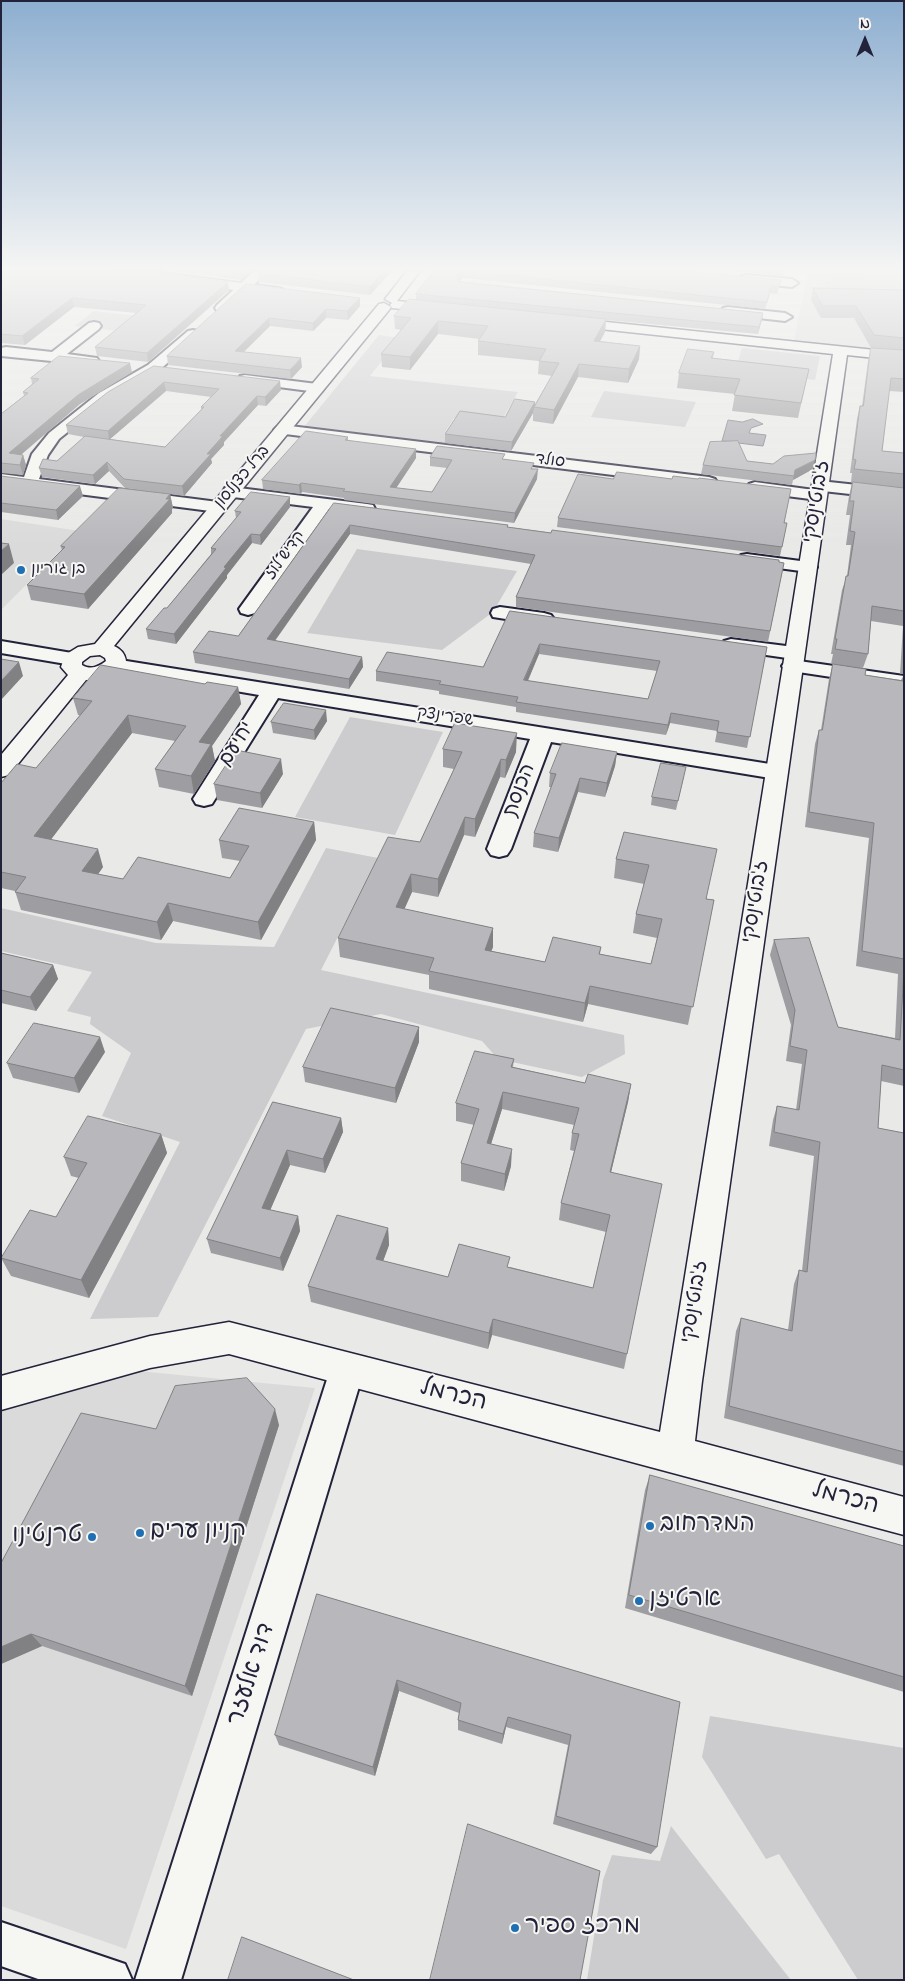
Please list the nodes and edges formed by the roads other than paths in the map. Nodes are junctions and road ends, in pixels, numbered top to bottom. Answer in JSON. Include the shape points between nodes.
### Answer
{"nodes":[{"id":1,"x":158,"y":363,"type":"edge"},
{"id":2,"x":336,"y":363,"type":"edge"},
{"id":3,"x":838,"y":363,"type":"edge"},
{"id":4,"x":133,"y":366,"type":"dead end"},
{"id":5,"x":153,"y":368,"type":"junction"},
{"id":6,"x":172,"y":370,"type":"edge"},
{"id":7,"x":230,"y":378,"type":"edge"},
{"id":8,"x":317,"y":388,"type":"junction"},
{"id":9,"x":282,"y":430,"type":"junction"},
{"id":10,"x":1,"y":479,"type":"edge"},
{"id":11,"x":30,"y":482,"type":"junction"},
{"id":12,"x":724,"y":484,"type":"edge"},
{"id":13,"x":743,"y":486,"type":"edge"},
{"id":14,"x":819,"y":490,"type":"junction"},
{"id":15,"x":231,"y":492,"type":"junction"},
{"id":16,"x":904,"y":495,"type":"edge"},
{"id":17,"x":324,"y":504,"type":"junction"},
{"id":18,"x":218,"y":507,"type":"junction"},
{"id":19,"x":382,"y":511,"type":"edge"},
{"id":20,"x":730,"y":557,"type":"edge"},
{"id":21,"x":808,"y":567,"type":"junction"},
{"id":22,"x":248,"y":609,"type":"dead end"},
{"id":23,"x":500,"y":612,"type":"dead end"},
{"id":24,"x":559,"y":621,"type":"edge"},
{"id":25,"x":716,"y":642,"type":"edge"},
{"id":26,"x":1,"y":647,"type":"edge"},
{"id":27,"x":107,"y":657,"type":"junction"},
{"id":28,"x":793,"y":660,"type":"junction"},
{"id":29,"x":77,"y":666,"type":"junction"},
{"id":30,"x":904,"y":682,"type":"edge"},
{"id":31,"x":272,"y":690,"type":"junction"},
{"id":32,"x":543,"y":734,"type":"junction"},
{"id":33,"x":1,"y":770,"type":"edge"},
{"id":34,"x":776,"y":772,"type":"junction"},
{"id":35,"x":204,"y":800,"type":"dead end"},
{"id":36,"x":499,"y":849,"type":"dead end"},
{"id":37,"x":347,"y":1370,"type":"junction"},
{"id":38,"x":1,"y":1393,"type":"edge"},
{"id":39,"x":675,"y":1454,"type":"junction"},
{"id":40,"x":904,"y":1516,"type":"edge"},
{"id":41,"x":1,"y":1944,"type":"edge"},
{"id":42,"x":109,"y":1980,"type":"edge"},
{"id":43,"x":158,"y":1980,"type":"edge"}],
"edges":[{"from":1,"to":5,"type":"street"},
{"from":2,"to":8,"type":"street","name":"ברל כצנלסון"},
{"from":3,"to":14,"type":"street","name":"ז'בוטינסקי"},
{"from":4,"to":5,"type":"street"},
{"from":5,"to":6,"type":"street"},
{"from":5,"to":11,"type":"street","via":[[104,396],[54,436],[40,454]]},
{"from":7,"to":8,"type":"street"},
{"from":8,"to":9,"type":"street","name":"ברל כצנלסון"},
{"from":9,"to":12,"type":"street","name":"סולד"},
{"from":9,"to":15,"type":"street","name":"ברל כצנלסון"},
{"from":10,"to":11,"type":"street"},
{"from":11,"to":18,"type":"street"},
{"from":13,"to":14,"type":"street"},
{"from":14,"to":16,"type":"street"},
{"from":14,"to":21,"type":"street","name":"ז'בוטינסקי"},
{"from":15,"to":17,"type":"street"},
{"from":15,"to":18,"type":"street","name":"ברל כצנלסון"},
{"from":17,"to":19,"type":"street"},
{"from":17,"to":22,"type":"street","name":"קדיש לוז"},
{"from":18,"to":27,"type":"street","name":"ברל כצנלסון"},
{"from":20,"to":21,"type":"street"},
{"from":21,"to":28,"type":"street","name":"ז'בוטינסקי"},
{"from":23,"to":24,"type":"street"},
{"from":25,"to":28,"type":"street"},
{"from":26,"to":29,"type":"street"},
{"from":27,"to":29,"type":"street","via":[[104,672],[96,674]]},
{"from":27,"to":31,"type":"street","name":"שפרינצק"},
{"from":28,"to":30,"type":"street"},
{"from":28,"to":34,"type":"street","name":"ז'בוטינסקי"},
{"from":29,"to":33,"type":"street"},
{"from":31,"to":32,"type":"street","name":"שפרינצק"},
{"from":31,"to":35,"type":"street","name":"יחיעם"},
{"from":32,"to":34,"type":"street","name":"שפרינצק"},
{"from":32,"to":36,"type":"street","name":"הכנסת"},
{"from":34,"to":39,"type":"street","name":"ז'בוטינסקי"},
{"from":37,"to":38,"type":"street","name":"הכרמל","via":[[229,1338],[150,1352]]},
{"from":37,"to":39,"type":"street","name":"הכרמל"},
{"from":37,"to":43,"type":"street","name":"דוד אלעזר"},
{"from":39,"to":40,"type":"street","name":"הכרמל"},
{"from":41,"to":42,"type":"street"}]}
